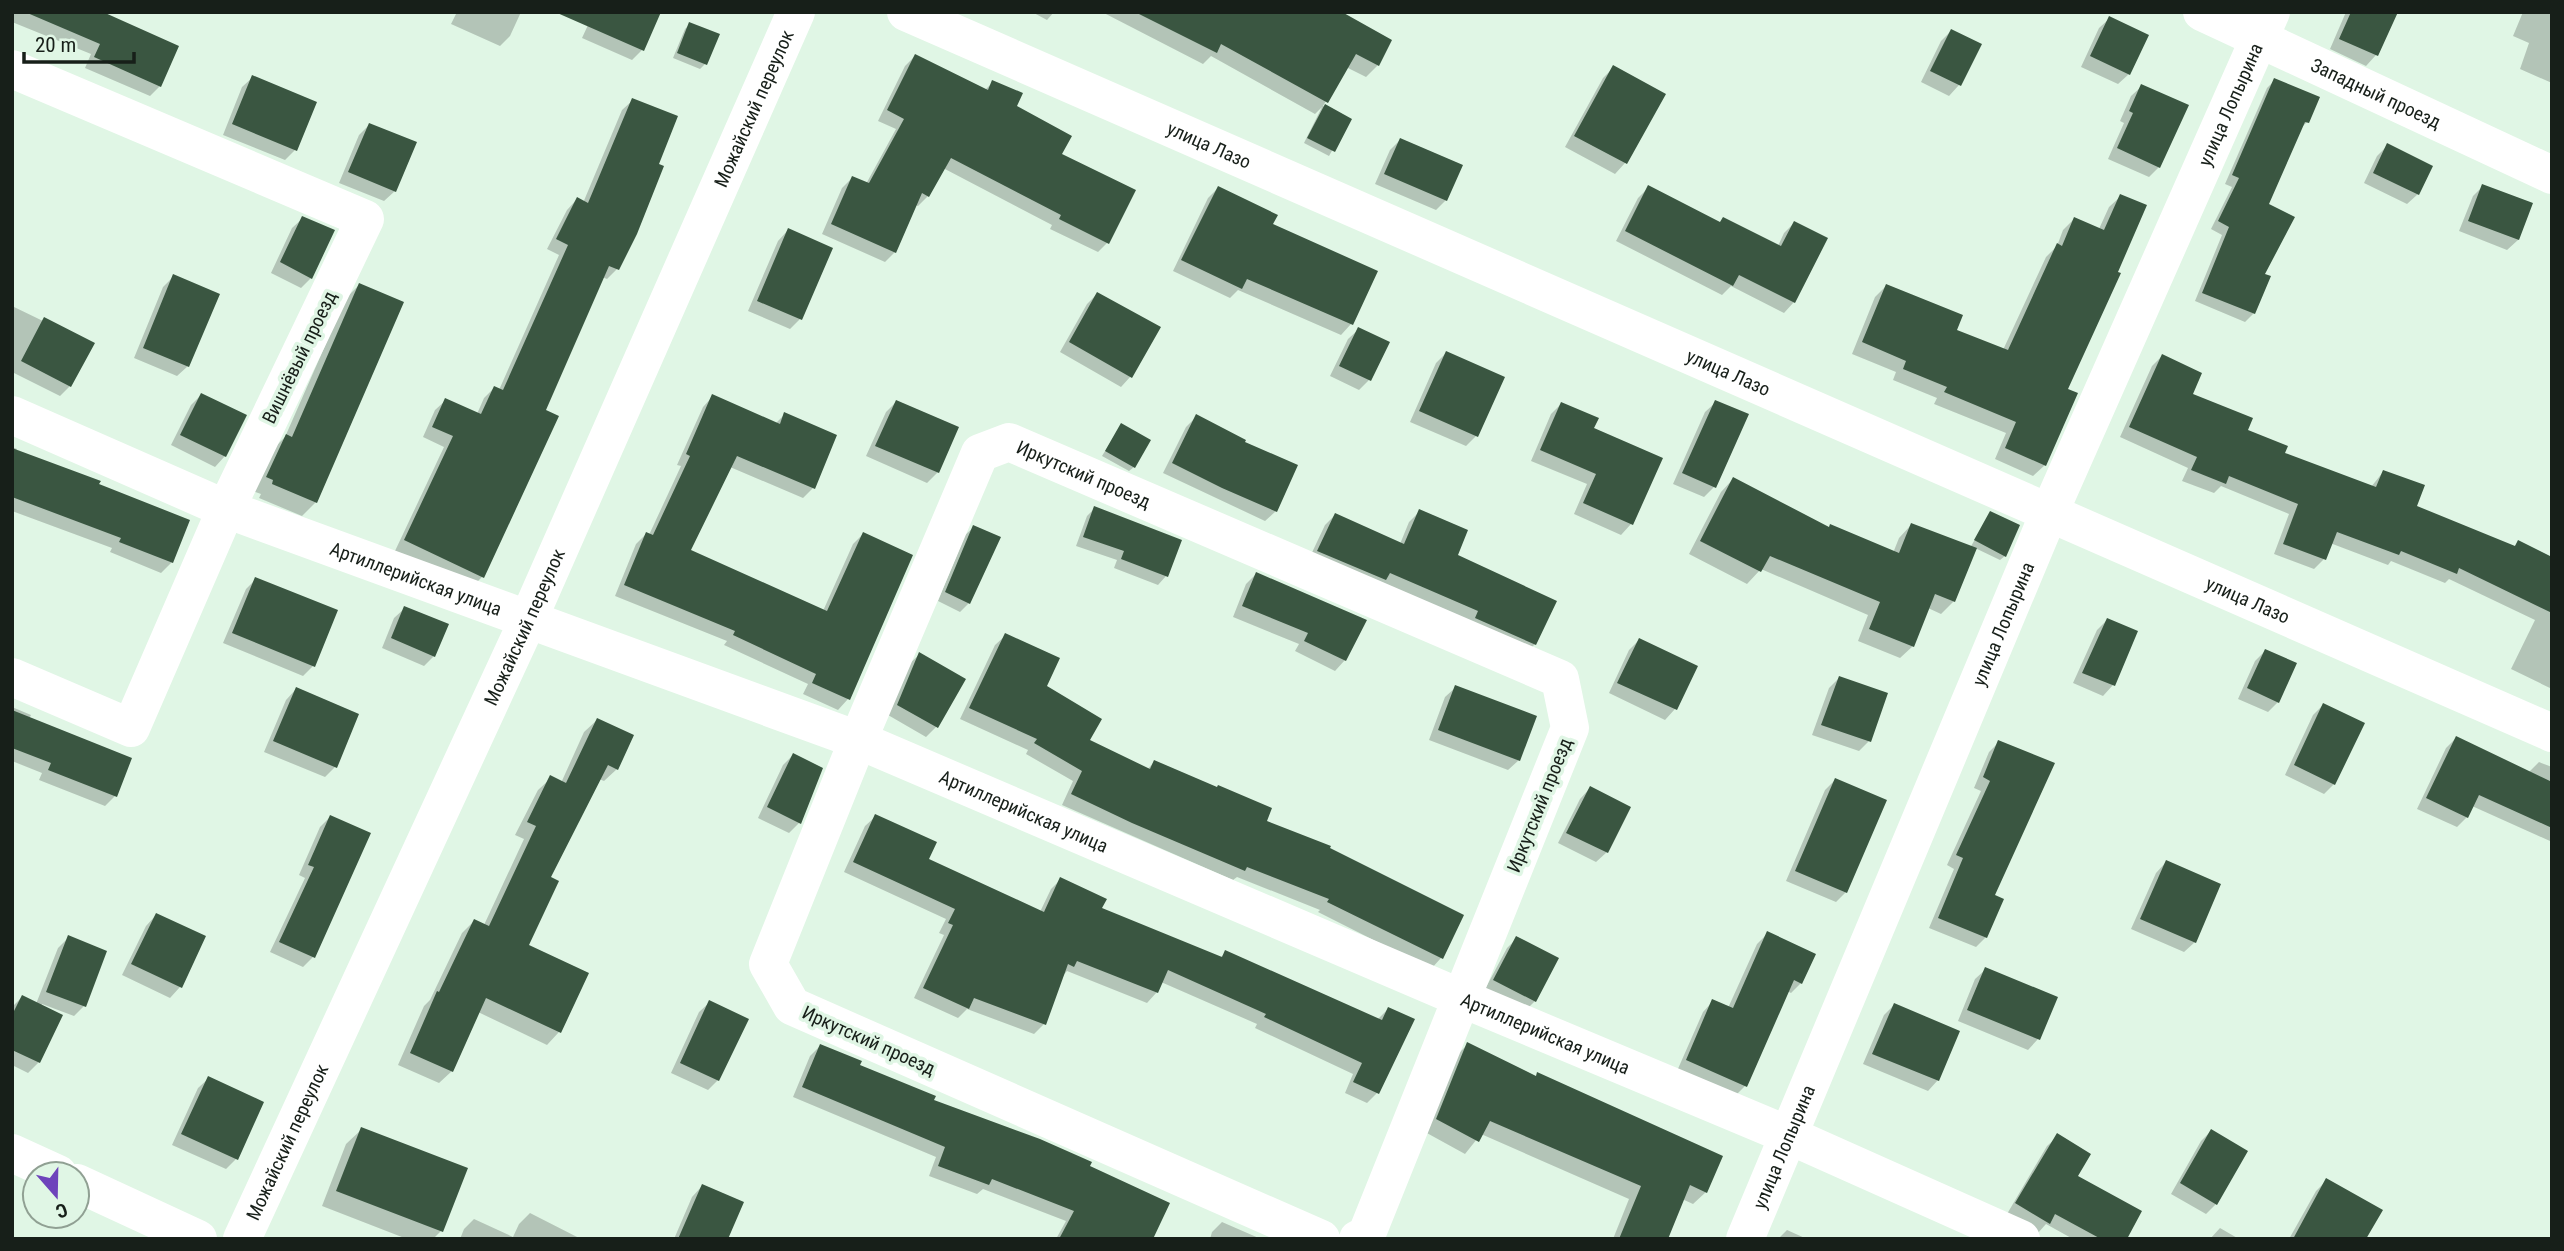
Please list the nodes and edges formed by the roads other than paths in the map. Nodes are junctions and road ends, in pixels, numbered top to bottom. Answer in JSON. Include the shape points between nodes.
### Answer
{"nodes":[{"id":1,"x":796,"y":12,"type":"edge"},
{"id":2,"x":905,"y":12,"type":"edge"},
{"id":3,"x":2202,"y":12,"type":"edge"},
{"id":4,"x":2264,"y":25,"type":"edge"},
{"id":5,"x":12,"y":69,"type":"edge"},
{"id":6,"x":2552,"y":176,"type":"edge"},
{"id":7,"x":12,"y":415,"type":"edge"},
{"id":8,"x":226,"y":509,"type":"junction"},
{"id":9,"x":2050,"y":511,"type":"junction"},
{"id":10,"x":528,"y":620,"type":"junction"},
{"id":11,"x":12,"y":677,"type":"edge"},
{"id":12,"x":2552,"y":733,"type":"edge"},
{"id":13,"x":858,"y":740,"type":"junction"},
{"id":14,"x":1461,"y":998,"type":"junction"},
{"id":15,"x":1788,"y":1135,"type":"junction"},
{"id":16,"x":91,"y":1189,"type":"edge"},
{"id":17,"x":198,"y":1239,"type":"edge"},
{"id":18,"x":242,"y":1239,"type":"edge"},
{"id":19,"x":1321,"y":1239,"type":"edge"},
{"id":20,"x":1358,"y":1239,"type":"edge"},
{"id":21,"x":1745,"y":1239,"type":"edge"},
{"id":22,"x":2021,"y":1239,"type":"edge"}],
"edges":[{"from":1,"to":10,"type":"street","name":"Можайский переулок"},
{"from":2,"to":9,"type":"street","name":"улица Лазо"},
{"from":3,"to":4,"type":"street","name":"Западный проезд"},
{"from":4,"to":6,"type":"street","name":"Западный проезд"},
{"from":4,"to":9,"type":"street","name":"улица Лопырина"},
{"from":5,"to":8,"type":"street","name":"Вишнёвый проезд","via":[[365,219]]},
{"from":7,"to":8,"type":"street","name":"Артиллерийская улица"},
{"from":8,"to":10,"type":"street","name":"Артиллерийская улица"},
{"from":8,"to":11,"type":"street","name":"Вишнёвый проезд","via":[[131,728]]},
{"from":9,"to":12,"type":"street","name":"улица Лазо"},
{"from":9,"to":15,"type":"street","name":"улица Лопырина"},
{"from":10,"to":13,"type":"street","name":"Артиллерийская улица"},
{"from":10,"to":18,"type":"street","name":"Можайский переулок"},
{"from":13,"to":14,"type":"street","name":"Артиллерийская улица"},
{"from":13,"to":14,"type":"street","name":"Иркутский проезд","via":[[980,453],[1009,442],[1022,447],[1560,679],[1570,728]]},
{"from":13,"to":19,"type":"street","name":"Иркутский проезд","via":[[768,964],[792,1006]]},
{"from":14,"to":15,"type":"street","name":"Артиллерийская улица"},
{"from":14,"to":20,"type":"street","name":"Иркутский проезд","via":[[1366,1236]]},
{"from":15,"to":21,"type":"street","name":"улица Лопырина"},
{"from":15,"to":22,"type":"street","name":"Артиллерийская улица"},
{"from":16,"to":17,"type":"street"}]}
